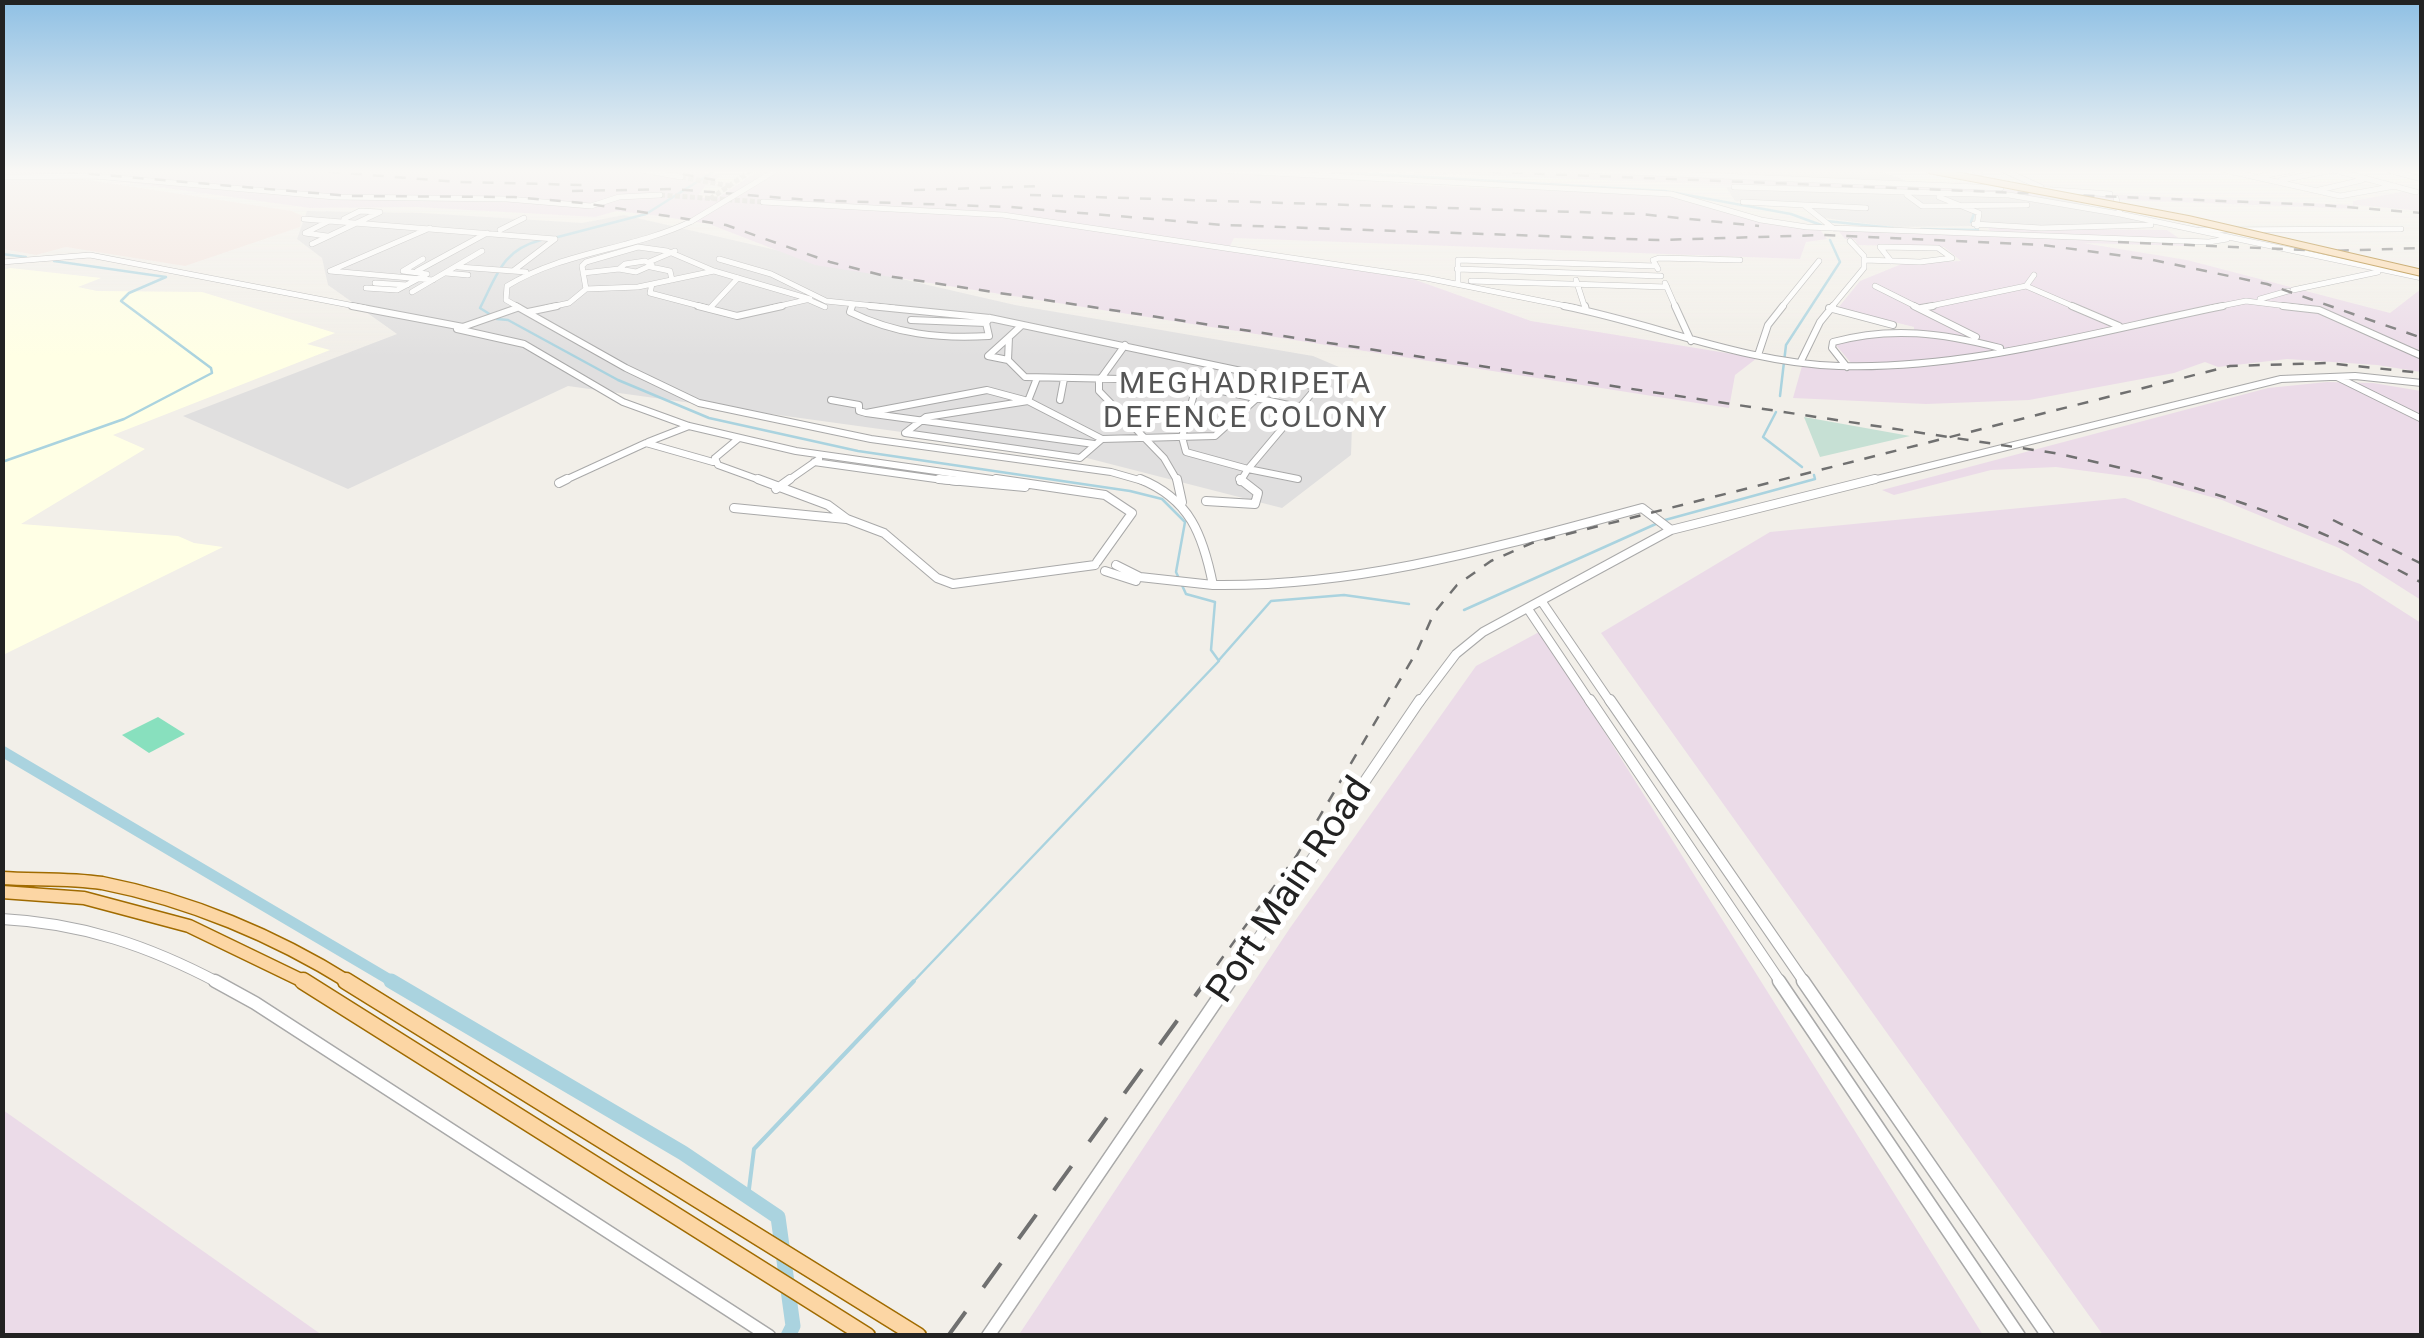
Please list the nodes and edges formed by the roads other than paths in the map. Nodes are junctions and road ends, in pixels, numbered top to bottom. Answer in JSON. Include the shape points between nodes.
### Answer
{"nodes":[{"id":1,"x":308,"y":232,"type":"edge"},
{"id":2,"x":331,"y":232,"type":"edge"},
{"id":3,"x":417,"y":232,"type":"edge"},
{"id":4,"x":493,"y":232,"type":"edge"},
{"id":5,"x":498,"y":232,"type":"edge"},
{"id":6,"x":666,"y":232,"type":"edge"},
{"id":7,"x":1122,"y":232,"type":"edge"},
{"id":8,"x":2023,"y":232,"type":"edge"},
{"id":9,"x":2198,"y":232,"type":"edge"},
{"id":10,"x":2248,"y":232,"type":"edge"},
{"id":11,"x":2253,"y":232,"type":"edge"},
{"id":12,"x":329,"y":236,"type":"junction"},
{"id":13,"x":2227,"y":239,"type":"junction"},
{"id":14,"x":1850,"y":241,"type":"dead end"},
{"id":15,"x":312,"y":244,"type":"dead end"},
{"id":16,"x":482,"y":251,"type":"dead end"},
{"id":17,"x":675,"y":252,"type":"junction"},
{"id":18,"x":616,"y":254,"type":"junction"},
{"id":19,"x":719,"y":259,"type":"dead end"},
{"id":20,"x":423,"y":260,"type":"dead end"},
{"id":21,"x":1740,"y":260,"type":"dead end"},
{"id":22,"x":1865,"y":260,"type":"junction"},
{"id":23,"x":5,"y":261,"type":"edge"},
{"id":24,"x":1818,"y":261,"type":"dead end"},
{"id":25,"x":1890,"y":261,"type":"junction"},
{"id":26,"x":630,"y":262,"type":"junction"},
{"id":27,"x":1570,"y":263,"type":"junction"},
{"id":28,"x":650,"y":265,"type":"junction"},
{"id":29,"x":1656,"y":266,"type":"junction"},
{"id":30,"x":456,"y":267,"type":"junction"},
{"id":31,"x":619,"y":269,"type":"junction"},
{"id":32,"x":1457,"y":269,"type":"junction"},
{"id":33,"x":714,"y":270,"type":"junction"},
{"id":34,"x":2371,"y":270,"type":"junction"},
{"id":35,"x":513,"y":271,"type":"junction"},
{"id":36,"x":529,"y":272,"type":"junction"},
{"id":37,"x":632,"y":272,"type":"junction"},
{"id":38,"x":2386,"y":272,"type":"joint"},
{"id":39,"x":446,"y":273,"type":"junction"},
{"id":40,"x":584,"y":274,"type":"junction"},
{"id":41,"x":1574,"y":274,"type":"junction"},
{"id":42,"x":2422,"y":274,"type":"edge"},
{"id":43,"x":468,"y":275,"type":"dead end"},
{"id":44,"x":2034,"y":275,"type":"dead end"},
{"id":45,"x":416,"y":276,"type":"junction"},
{"id":46,"x":1661,"y":276,"type":"junction"},
{"id":47,"x":738,"y":278,"type":"junction"},
{"id":48,"x":433,"y":280,"type":"junction"},
{"id":49,"x":672,"y":280,"type":"junction"},
{"id":50,"x":1458,"y":282,"type":"junction"},
{"id":51,"x":375,"y":283,"type":"dead end"},
{"id":52,"x":652,"y":284,"type":"junction"},
{"id":53,"x":407,"y":285,"type":"junction"},
{"id":54,"x":1578,"y":285,"type":"junction"},
{"id":55,"x":1875,"y":286,"type":"dead end"},
{"id":56,"x":2026,"y":286,"type":"junction"},
{"id":57,"x":620,"y":287,"type":"junction"},
{"id":58,"x":1666,"y":287,"type":"junction"},
{"id":59,"x":366,"y":288,"type":"dead end"},
{"id":60,"x":586,"y":289,"type":"junction"},
{"id":61,"x":412,"y":292,"type":"dead end"},
{"id":62,"x":506,"y":300,"type":"junction"},
{"id":63,"x":809,"y":300,"type":"junction"},
{"id":64,"x":2253,"y":301,"type":"junction"},
{"id":65,"x":852,"y":305,"type":"junction"},
{"id":66,"x":711,"y":307,"type":"junction"},
{"id":67,"x":825,"y":308,"type":"dead end"},
{"id":68,"x":1829,"y":308,"type":"junction"},
{"id":69,"x":1919,"y":308,"type":"junction"},
{"id":70,"x":518,"y":309,"type":"junction"},
{"id":71,"x":921,"y":310,"type":"junction"},
{"id":72,"x":1586,"y":310,"type":"junction"},
{"id":73,"x":496,"y":311,"type":"junction"},
{"id":74,"x":473,"y":320,"type":"joint"},
{"id":75,"x":911,"y":320,"type":"junction"},
{"id":76,"x":988,"y":320,"type":"junction"},
{"id":77,"x":1022,"y":325,"type":"junction"},
{"id":78,"x":2119,"y":326,"type":"junction"},
{"id":79,"x":456,"y":327,"type":"junction"},
{"id":80,"x":1905,"y":329,"type":"junction"},
{"id":81,"x":898,"y":334,"type":"junction"},
{"id":82,"x":989,"y":336,"type":"junction"},
{"id":83,"x":1011,"y":336,"type":"junction"},
{"id":84,"x":1692,"y":342,"type":"junction"},
{"id":85,"x":1986,"y":344,"type":"junction"},
{"id":86,"x":1125,"y":345,"type":"junction"},
{"id":87,"x":2007,"y":350,"type":"junction"},
{"id":88,"x":1758,"y":354,"type":"junction"},
{"id":89,"x":1770,"y":356,"type":"joint"},
{"id":90,"x":2422,"y":356,"type":"edge"},
{"id":91,"x":1008,"y":360,"type":"junction"},
{"id":92,"x":1798,"y":361,"type":"junction"},
{"id":93,"x":1847,"y":367,"type":"junction"},
{"id":94,"x":2334,"y":376,"type":"junction"},
{"id":95,"x":1037,"y":378,"type":"junction"},
{"id":96,"x":1064,"y":379,"type":"junction"},
{"id":97,"x":1098,"y":380,"type":"junction"},
{"id":98,"x":2422,"y":383,"type":"edge"},
{"id":99,"x":1196,"y":387,"type":"junction"},
{"id":100,"x":1256,"y":399,"type":"junction"},
{"id":101,"x":832,"y":400,"type":"dead end"},
{"id":102,"x":1060,"y":400,"type":"dead end"},
{"id":103,"x":1028,"y":401,"type":"junction"},
{"id":104,"x":1303,"y":408,"type":"junction"},
{"id":105,"x":866,"y":413,"type":"junction"},
{"id":106,"x":2422,"y":419,"type":"edge"},
{"id":107,"x":918,"y":420,"type":"junction"},
{"id":108,"x":689,"y":426,"type":"junction"},
{"id":109,"x":726,"y":435,"type":"junction"},
{"id":110,"x":1144,"y":437,"type":"junction"},
{"id":111,"x":1182,"y":437,"type":"junction"},
{"id":112,"x":738,"y":438,"type":"junction"},
{"id":113,"x":1098,"y":441,"type":"junction"},
{"id":114,"x":646,"y":443,"type":"junction"},
{"id":115,"x":824,"y":456,"type":"junction"},
{"id":116,"x":714,"y":460,"type":"junction"},
{"id":117,"x":814,"y":462,"type":"junction"},
{"id":118,"x":1248,"y":469,"type":"junction"},
{"id":119,"x":1298,"y":479,"type":"dead end"},
{"id":120,"x":559,"y":482,"type":"dead end"},
{"id":121,"x":1032,"y":484,"type":"junction"},
{"id":122,"x":776,"y":488,"type":"junction"},
{"id":123,"x":1206,"y":501,"type":"dead end"},
{"id":124,"x":1182,"y":502,"type":"junction"},
{"id":125,"x":734,"y":508,"type":"dead end"},
{"id":126,"x":847,"y":519,"type":"junction"},
{"id":127,"x":1664,"y":525,"type":"junction"},
{"id":128,"x":1112,"y":546,"type":"junction"},
{"id":129,"x":1114,"y":563,"type":"junction"},
{"id":130,"x":1096,"y":564,"type":"junction"},
{"id":131,"x":1105,"y":571,"type":"junction"},
{"id":132,"x":1165,"y":583,"type":"junction"},
{"id":133,"x":1213,"y":585,"type":"junction"},
{"id":134,"x":1542,"y":602,"type":"junction"},
{"id":135,"x":1528,"y":609,"type":"junction"},
{"id":136,"x":1570,"y":644,"type":"junction"},
{"id":137,"x":1553,"y":646,"type":"junction"},
{"id":138,"x":1631,"y":735,"type":"junction"},
{"id":139,"x":1614,"y":736,"type":"junction"},
{"id":140,"x":1648,"y":760,"type":"junction"},
{"id":141,"x":1632,"y":762,"type":"junction"},
{"id":142,"x":1694,"y":828,"type":"junction"},
{"id":143,"x":1678,"y":831,"type":"junction"},
{"id":144,"x":1712,"y":852,"type":"junction"},
{"id":145,"x":1693,"y":854,"type":"junction"},
{"id":146,"x":2,"y":878,"type":"edge"},
{"id":147,"x":2,"y":892,"type":"edge"},
{"id":148,"x":2,"y":918,"type":"edge"},
{"id":149,"x":1812,"y":996,"type":"junction"},
{"id":150,"x":1790,"y":999,"type":"junction"},
{"id":151,"x":1870,"y":1078,"type":"junction"},
{"id":152,"x":1848,"y":1084,"type":"junction"},
{"id":153,"x":769,"y":1336,"type":"edge"},
{"id":154,"x":867,"y":1336,"type":"edge"},
{"id":155,"x":918,"y":1336,"type":"edge"},
{"id":156,"x":988,"y":1336,"type":"edge"},
{"id":157,"x":2019,"y":1336,"type":"edge"},
{"id":158,"x":2048,"y":1336,"type":"edge"}],
"edges":[{"from":1,"to":12,"type":"street"},
{"from":2,"to":12,"type":"street"},
{"from":3,"to":45,"type":"street","via":[[330,270]]},
{"from":4,"to":45,"type":"street"},
{"from":5,"to":35,"type":"street","via":[[555,239]]},
{"from":6,"to":36,"type":"street","bridge":true},
{"from":7,"to":50,"type":"street"},
{"from":8,"to":13,"type":"street"},
{"from":9,"to":13,"type":"street"},
{"from":10,"to":42,"type":"main road","bridge":true},
{"from":11,"to":42,"type":"main road","bridge":true},
{"from":12,"to":15,"type":"street"},
{"from":13,"to":34,"type":"street"},
{"from":14,"to":22,"type":"street"},
{"from":16,"to":30,"type":"street"},
{"from":17,"to":18,"type":"street","via":[[652,246]]},
{"from":17,"to":28,"type":"street"},
{"from":17,"to":33,"type":"street"},
{"from":18,"to":26,"type":"street"},
{"from":18,"to":40,"type":"street","via":[[586,262]]},
{"from":19,"to":65,"type":"street"},
{"from":20,"to":45,"type":"street","via":[[402,271]]},
{"from":21,"to":29,"type":"street","via":[[1660,258]]},
{"from":22,"to":25,"type":"street"},
{"from":22,"to":68,"type":"street"},
{"from":23,"to":79,"type":"street","via":[[82,256]]},
{"from":24,"to":88,"type":"street","via":[[1768,325]]},
{"from":25,"to":25,"type":"street","via":[[1943,261],[1952,258],[1938,248],[1880,247]]},
{"from":26,"to":28,"type":"street"},
{"from":26,"to":31,"type":"street"},
{"from":27,"to":29,"type":"street"},
{"from":27,"to":32,"type":"street","via":[[1458,260]]},
{"from":27,"to":41,"type":"street"},
{"from":28,"to":37,"type":"street"},
{"from":28,"to":49,"type":"street","via":[[670,271]]},
{"from":29,"to":46,"type":"street"},
{"from":30,"to":35,"type":"street"},
{"from":30,"to":39,"type":"street"},
{"from":31,"to":37,"type":"street"},
{"from":31,"to":40,"type":"street"},
{"from":32,"to":41,"type":"street"},
{"from":32,"to":50,"type":"street"},
{"from":33,"to":47,"type":"street"},
{"from":33,"to":49,"type":"street"},
{"from":34,"to":38,"type":"street"},
{"from":34,"to":64,"type":"street"},
{"from":35,"to":36,"type":"street"},
{"from":36,"to":62,"type":"street","via":[[504,290]]},
{"from":37,"to":57,"type":"street"},
{"from":38,"to":42,"type":"street"},
{"from":39,"to":43,"type":"street"},
{"from":39,"to":48,"type":"street"},
{"from":40,"to":60,"type":"street"},
{"from":41,"to":46,"type":"street"},
{"from":41,"to":54,"type":"street"},
{"from":44,"to":56,"type":"street"},
{"from":45,"to":48,"type":"street"},
{"from":45,"to":53,"type":"street"},
{"from":46,"to":58,"type":"street"},
{"from":47,"to":63,"type":"street"},
{"from":47,"to":66,"type":"street"},
{"from":48,"to":61,"type":"street"},
{"from":49,"to":52,"type":"street"},
{"from":50,"to":54,"type":"street"},
{"from":50,"to":72,"type":"street"},
{"from":51,"to":53,"type":"street"},
{"from":52,"to":57,"type":"street"},
{"from":52,"to":66,"type":"street","via":[[650,293]]},
{"from":53,"to":59,"type":"street"},
{"from":54,"to":58,"type":"street"},
{"from":54,"to":72,"type":"street"},
{"from":55,"to":69,"type":"street"},
{"from":56,"to":69,"type":"street"},
{"from":56,"to":78,"type":"street"},
{"from":57,"to":60,"type":"street"},
{"from":58,"to":84,"type":"street"},
{"from":60,"to":70,"type":"street","via":[[566,304]]},
{"from":62,"to":70,"type":"street"},
{"from":62,"to":73,"type":"street"},
{"from":63,"to":66,"type":"street","via":[[737,316]]},
{"from":63,"to":67,"type":"street"},
{"from":64,"to":78,"type":"street"},
{"from":64,"to":90,"type":"street","via":[[2319,310]]},
{"from":65,"to":71,"type":"street"},
{"from":65,"to":81,"type":"street","via":[[850,312]]},
{"from":68,"to":80,"type":"street"},
{"from":68,"to":92,"type":"street"},
{"from":69,"to":85,"type":"street"},
{"from":70,"to":73,"type":"street"},
{"from":70,"to":124,"type":"street","via":[[699,403],[871,439],[1127,475]]},
{"from":71,"to":75,"type":"street"},
{"from":71,"to":76,"type":"street"},
{"from":72,"to":84,"type":"street"},
{"from":73,"to":74,"type":"street"},
{"from":74,"to":79,"type":"street"},
{"from":75,"to":76,"type":"street"},
{"from":75,"to":81,"type":"street"},
{"from":76,"to":77,"type":"street"},
{"from":76,"to":82,"type":"street"},
{"from":77,"to":83,"type":"street"},
{"from":77,"to":86,"type":"street"},
{"from":78,"to":87,"type":"street"},
{"from":79,"to":108,"type":"street","via":[[524,344],[623,402]]},
{"from":80,"to":85,"type":"street"},
{"from":80,"to":93,"type":"street","via":[[1832,342]]},
{"from":81,"to":82,"type":"street"},
{"from":82,"to":83,"type":"street"},
{"from":83,"to":91,"type":"street"},
{"from":83,"to":91,"type":"street","via":[[988,356]]},
{"from":84,"to":88,"type":"street"},
{"from":85,"to":87,"type":"street"},
{"from":86,"to":97,"type":"street"},
{"from":86,"to":104,"type":"street","via":[[1317,387]]},
{"from":87,"to":93,"type":"street"},
{"from":88,"to":89,"type":"street"},
{"from":89,"to":92,"type":"street"},
{"from":91,"to":95,"type":"street","via":[[1021,375]]},
{"from":92,"to":93,"type":"street"},
{"from":94,"to":98,"type":"street"},
{"from":94,"to":106,"type":"street"},
{"from":94,"to":127,"type":"street","via":[[2254,384]]},
{"from":95,"to":96,"type":"street"},
{"from":95,"to":103,"type":"street"},
{"from":96,"to":97,"type":"street"},
{"from":96,"to":102,"type":"street"},
{"from":97,"to":99,"type":"street","via":[[1158,379]]},
{"from":97,"to":110,"type":"street","via":[[1100,394]]},
{"from":99,"to":100,"type":"street"},
{"from":99,"to":111,"type":"street"},
{"from":100,"to":104,"type":"street"},
{"from":100,"to":111,"type":"street","via":[[1215,436]]},
{"from":101,"to":105,"type":"street"},
{"from":103,"to":105,"type":"street","via":[[987,390]]},
{"from":103,"to":107,"type":"street"},
{"from":103,"to":113,"type":"street"},
{"from":104,"to":118,"type":"street"},
{"from":105,"to":107,"type":"street"},
{"from":107,"to":113,"type":"street"},
{"from":107,"to":113,"type":"street","via":[[907,435],[1076,458]]},
{"from":108,"to":109,"type":"street"},
{"from":108,"to":114,"type":"street"},
{"from":109,"to":112,"type":"street"},
{"from":109,"to":116,"type":"street"},
{"from":110,"to":111,"type":"street"},
{"from":110,"to":113,"type":"street"},
{"from":110,"to":124,"type":"street","via":[[1182,485]]},
{"from":111,"to":118,"type":"street","via":[[1193,456]]},
{"from":112,"to":115,"type":"street"},
{"from":112,"to":116,"type":"street"},
{"from":114,"to":116,"type":"street"},
{"from":114,"to":120,"type":"street"},
{"from":115,"to":117,"type":"street"},
{"from":115,"to":121,"type":"street"},
{"from":116,"to":122,"type":"street"},
{"from":117,"to":121,"type":"street","via":[[1008,488]]},
{"from":117,"to":122,"type":"street"},
{"from":118,"to":119,"type":"street"},
{"from":118,"to":123,"type":"street","via":[[1240,481],[1258,493],[1255,504]]},
{"from":121,"to":128,"type":"street","via":[[1105,495],[1128,507],[1130,520]]},
{"from":122,"to":126,"type":"street"},
{"from":124,"to":133,"type":"street","via":[[1202,530]]},
{"from":125,"to":126,"type":"street"},
{"from":126,"to":130,"type":"street","via":[[884,534],[953,584]]},
{"from":127,"to":133,"type":"street","via":[[1642,508],[1359,577]]},
{"from":127,"to":134,"type":"street","name":"Port Main Road"},
{"from":128,"to":129,"type":"street"},
{"from":128,"to":130,"type":"street"},
{"from":129,"to":130,"type":"street"},
{"from":129,"to":131,"type":"street"},
{"from":129,"to":132,"type":"street"},
{"from":130,"to":131,"type":"street"},
{"from":131,"to":132,"type":"street"},
{"from":132,"to":133,"type":"street"},
{"from":134,"to":135,"type":"street","name":"Port Main Road"},
{"from":134,"to":136,"type":"street"},
{"from":135,"to":137,"type":"street"},
{"from":135,"to":156,"type":"street","name":"Port Main Road","via":[[1483,632],[1436,677]]},
{"from":136,"to":137,"type":"street"},
{"from":136,"to":138,"type":"street"},
{"from":137,"to":139,"type":"street"},
{"from":138,"to":139,"type":"street"},
{"from":138,"to":140,"type":"street"},
{"from":139,"to":141,"type":"street"},
{"from":140,"to":141,"type":"street"},
{"from":140,"to":142,"type":"street"},
{"from":141,"to":143,"type":"street"},
{"from":142,"to":143,"type":"street"},
{"from":142,"to":144,"type":"street"},
{"from":143,"to":145,"type":"street"},
{"from":144,"to":145,"type":"street"},
{"from":144,"to":149,"type":"street"},
{"from":145,"to":150,"type":"street"},
{"from":146,"to":155,"type":"main road","via":[[100,883],[214,914],[319,964]]},
{"from":147,"to":154,"type":"main road","via":[[84,898],[189,926],[294,975]]},
{"from":148,"to":153,"type":"street","via":[[94,928],[167,954],[254,1003]]},
{"from":149,"to":150,"type":"street"},
{"from":149,"to":151,"type":"street"},
{"from":150,"to":152,"type":"street"},
{"from":151,"to":152,"type":"street"},
{"from":151,"to":158,"type":"street"},
{"from":152,"to":157,"type":"street"}]}
